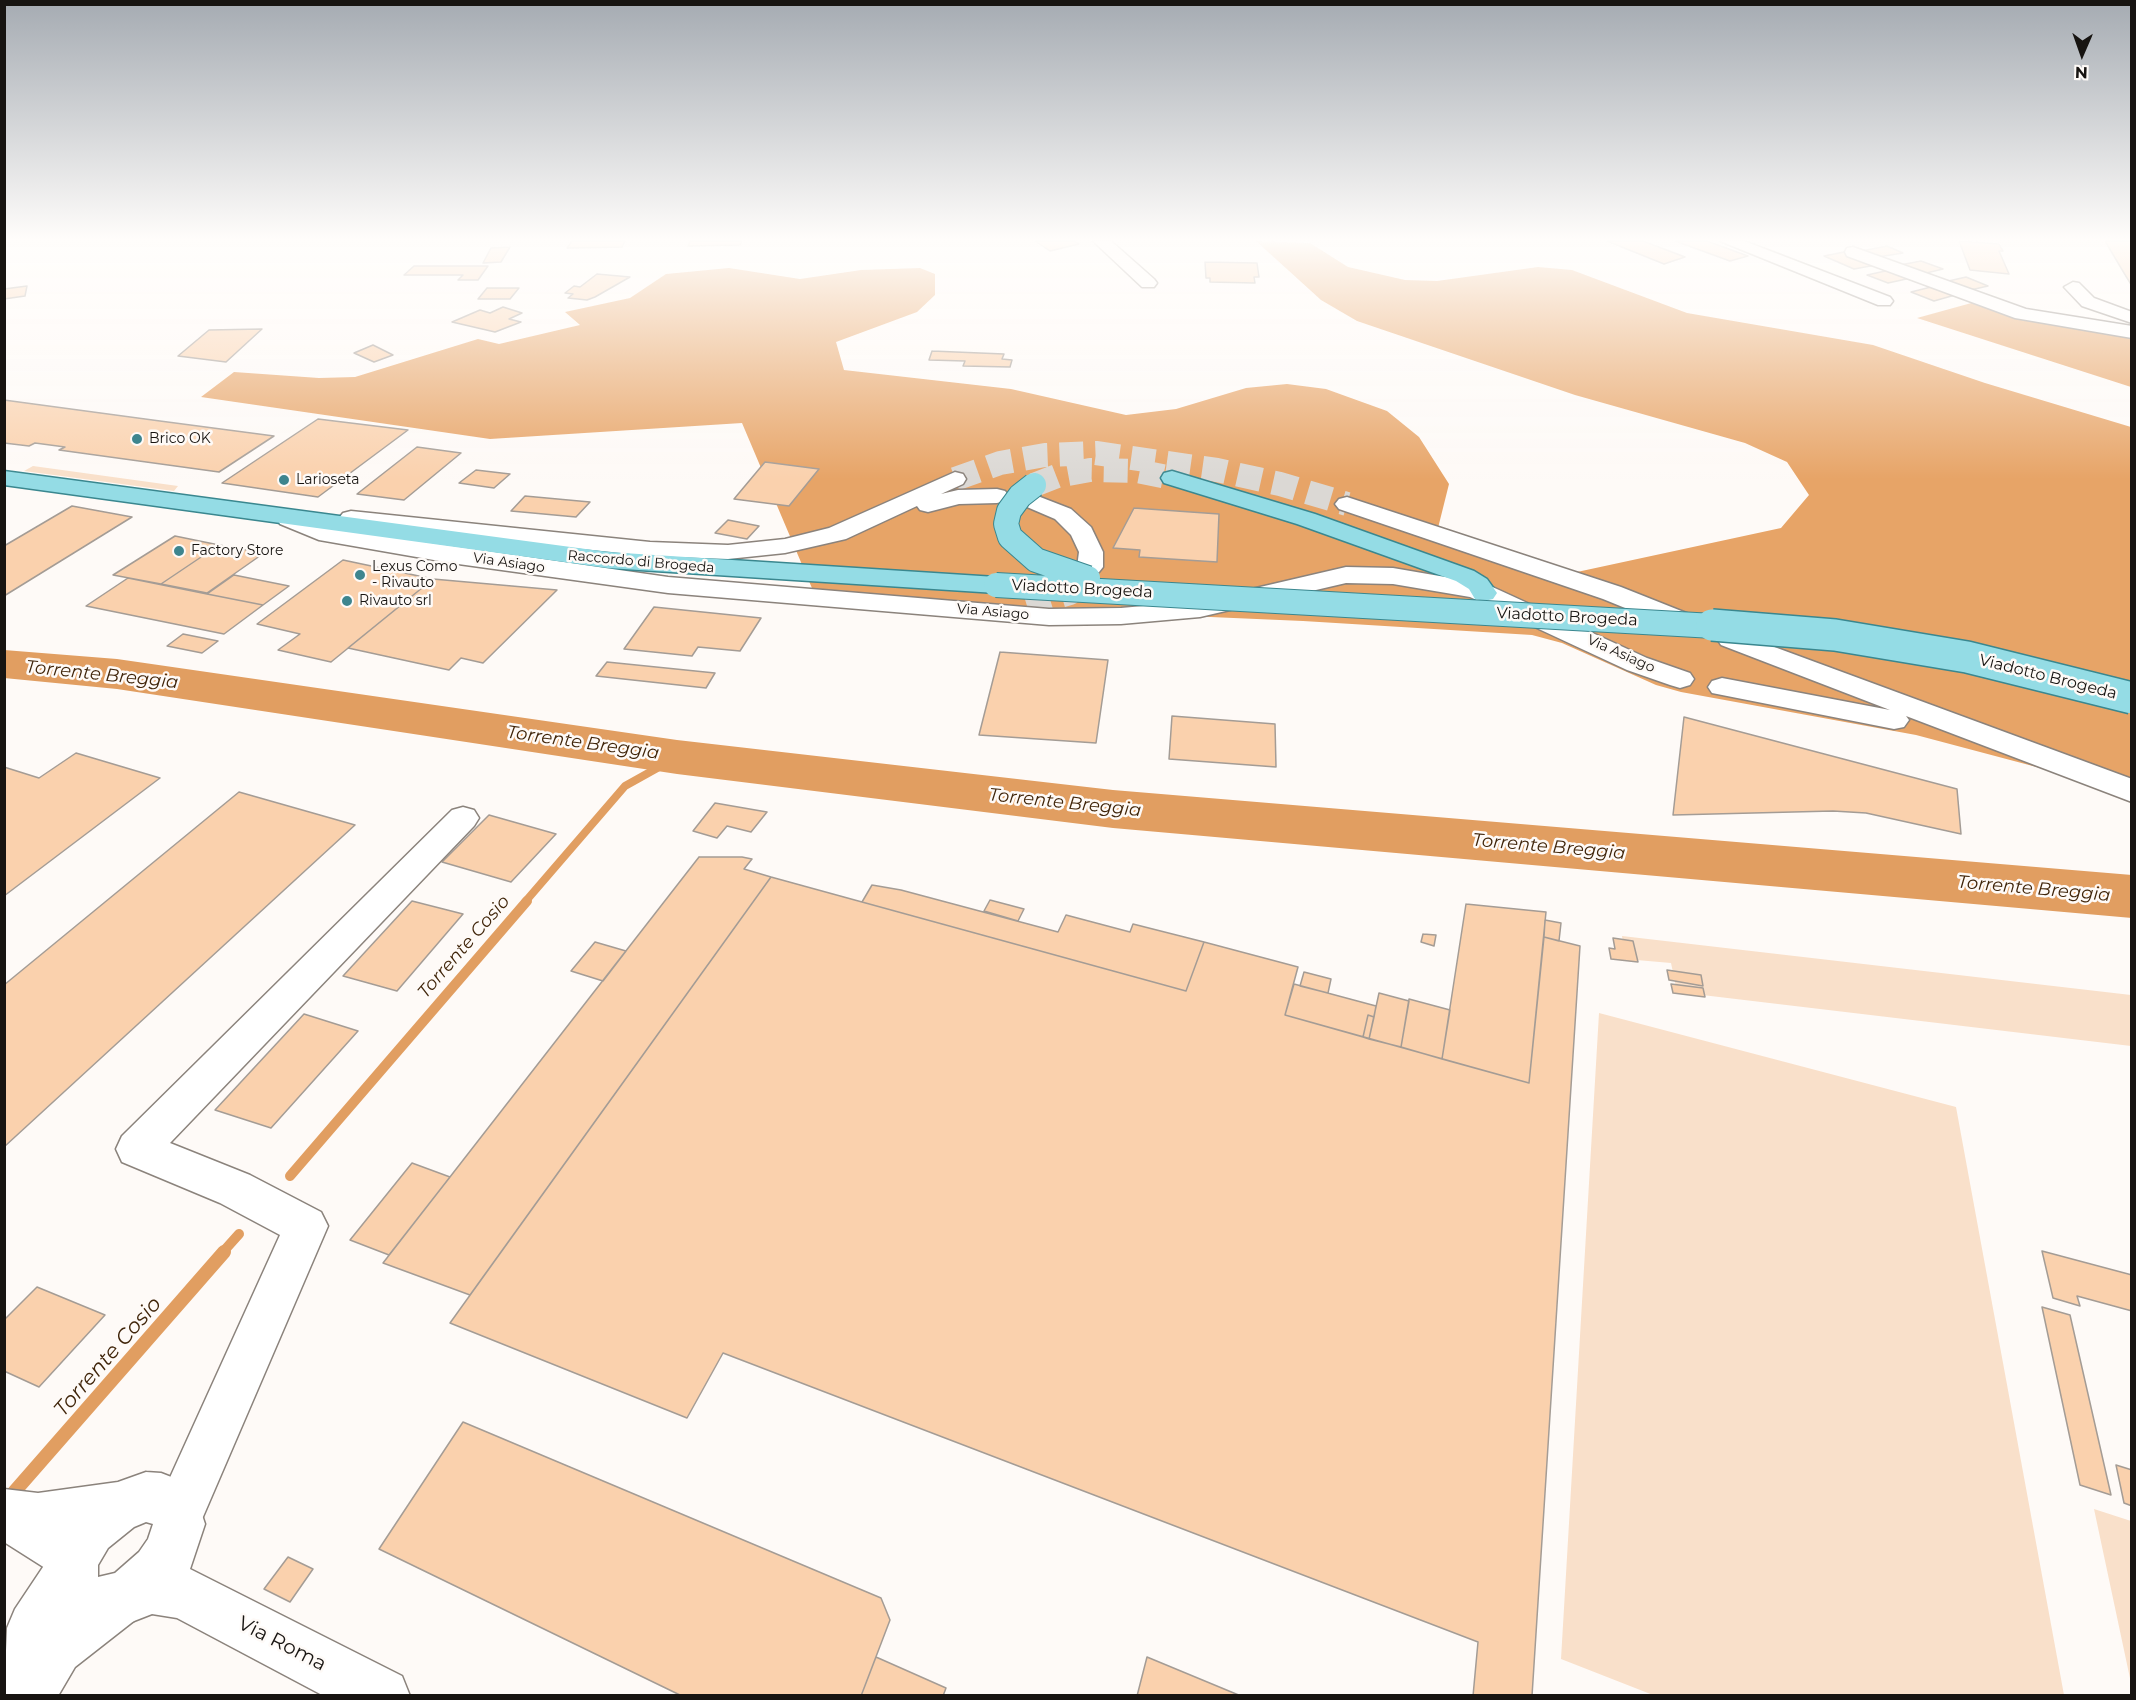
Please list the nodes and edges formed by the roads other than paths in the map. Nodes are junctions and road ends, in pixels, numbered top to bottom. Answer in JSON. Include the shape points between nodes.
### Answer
{"nodes":[{"id":1,"x":2061,"y":320,"type":"edge"},
{"id":2,"x":2132,"y":332,"type":"edge"},
{"id":3,"x":4,"y":478,"type":"edge"},
{"id":4,"x":1172,"y":478,"type":"tunnel mouth"},
{"id":5,"x":955,"y":479,"type":"tunnel mouth"},
{"id":6,"x":1034,"y":493,"type":"joint"},
{"id":7,"x":997,"y":496,"type":"dead end"},
{"id":8,"x":1347,"y":504,"type":"tunnel mouth"},
{"id":9,"x":289,"y":519,"type":"junction"},
{"id":10,"x":837,"y":534,"type":"junction"},
{"id":11,"x":1090,"y":567,"type":"dead end"},
{"id":12,"x":996,"y":585,"type":"joint"},
{"id":13,"x":1484,"y":593,"type":"junction"},
{"id":14,"x":1163,"y":594,"type":"junction"},
{"id":15,"x":1027,"y":606,"type":"tunnel mouth"},
{"id":16,"x":977,"y":610,"type":"junction"},
{"id":17,"x":1701,"y":628,"type":"junction"},
{"id":18,"x":1731,"y":639,"type":"junction"},
{"id":19,"x":1680,"y":679,"type":"junction"},
{"id":20,"x":1722,"y":687,"type":"junction"},
{"id":21,"x":2132,"y":698,"type":"edge"},
{"id":22,"x":2063,"y":767,"type":"junction"},
{"id":23,"x":2132,"y":791,"type":"edge"},
{"id":24,"x":463,"y":818,"type":"dead end"},
{"id":25,"x":118,"y":1507,"type":"junction"},
{"id":26,"x":5,"y":1514,"type":"edge"},
{"id":27,"x":72,"y":1565,"type":"junction"},
{"id":28,"x":157,"y":1568,"type":"junction"},
{"id":29,"x":27,"y":1693,"type":"edge"},
{"id":30,"x":382,"y":1695,"type":"edge"}],
"edges":[{"from":1,"to":2,"type":"street"},
{"from":3,"to":9,"type":"main road","name":"Via Asiago"},
{"from":4,"to":13,"type":"main road","via":[[1306,519],[1465,576]]},
{"from":5,"to":10,"type":"street","name":"Via Asiago"},
{"from":6,"to":11,"type":"street","via":[[1082,532],[1091,552]]},
{"from":6,"to":14,"type":"main road","bridge":true,"via":[[1014,501],[1007,518],[1010,537],[1024,552],[1071,574]]},
{"from":7,"to":10,"type":"street","via":[[947,499]]},
{"from":8,"to":17,"type":"street","via":[[1612,593]]},
{"from":9,"to":10,"type":"street","name":"Via Asiago","via":[[346,518],[697,552],[760,549]]},
{"from":9,"to":12,"type":"main road","name":"Raccordo di Brogeda","via":[[608,561]]},
{"from":9,"to":16,"type":"street","name":"Via Asiago","via":[[328,535],[656,584]]},
{"from":12,"to":14,"type":"main road","name":"Viadotto Brogeda","bridge":true},
{"from":13,"to":16,"type":"street","name":"Via Asiago","via":[[1432,581],[1346,575],[1200,609],[1163,613],[1077,618]]},
{"from":13,"to":19,"type":"street","name":"Via Asiago","via":[[1637,664]]},
{"from":14,"to":21,"type":"main road","name":"Viadotto Brogeda","bridge":true,"via":[[1835,635],[1968,657]]},
{"from":15,"to":16,"type":"street"},
{"from":17,"to":18,"type":"street"},
{"from":17,"to":19,"type":"street","via":[[1665,629],[1647,642],[1653,660]]},
{"from":18,"to":20,"type":"street","via":[[1751,658],[1753,672],[1744,681]]},
{"from":18,"to":22,"type":"street"},
{"from":19,"to":20,"type":"street","name":"Via Asiago"},
{"from":20,"to":22,"type":"street","via":[[1878,715]]},
{"from":22,"to":23,"type":"street"},
{"from":24,"to":28,"type":"street","via":[[137,1149],[235,1189],[306,1226]]},
{"from":25,"to":26,"type":"street","via":[[38,1519]]},
{"from":25,"to":27,"type":"street","via":[[90,1530]]},
{"from":25,"to":28,"type":"street","name":"Via Roma","via":[[146,1497],[161,1498],[171,1504]]},
{"from":26,"to":27,"type":"street"},
{"from":27,"to":28,"type":"street","via":[[73,1590],[82,1599],[98,1604]]},
{"from":27,"to":29,"type":"street","via":[[34,1628]]},
{"from":28,"to":29,"type":"street","via":[[56,1648]]},
{"from":28,"to":30,"type":"street","name":"Via Roma"}]}
